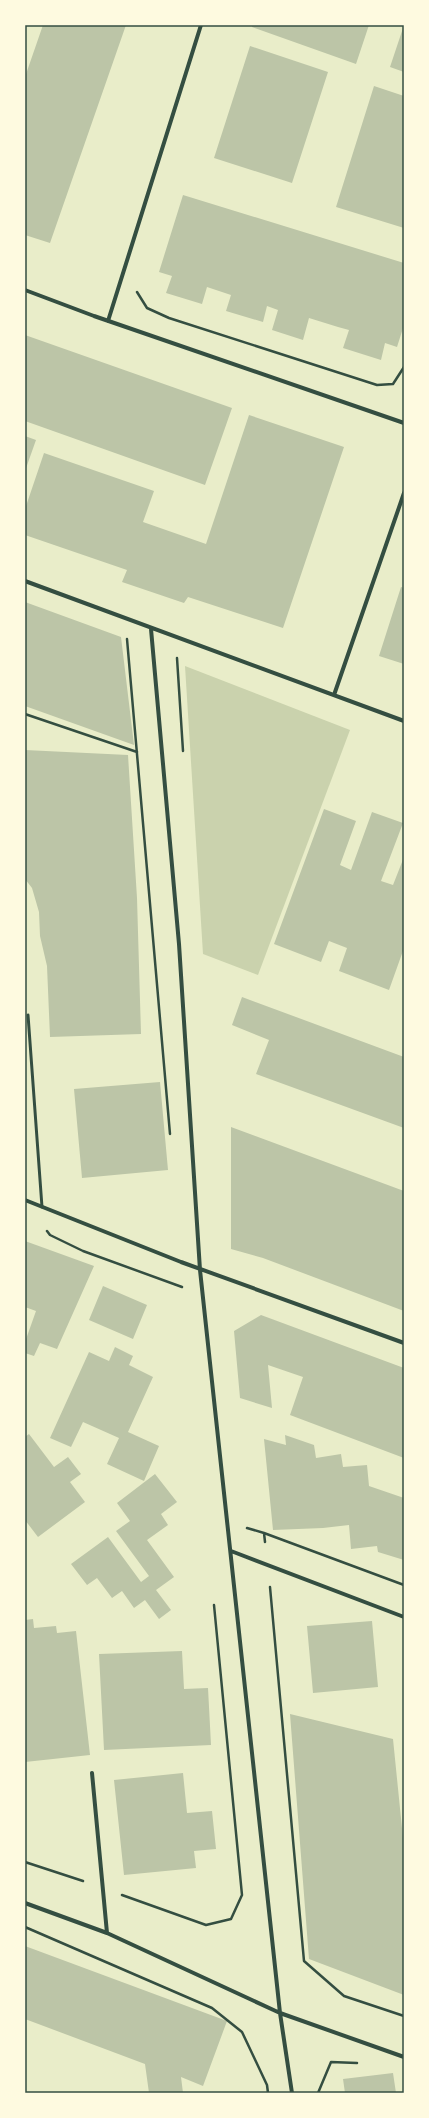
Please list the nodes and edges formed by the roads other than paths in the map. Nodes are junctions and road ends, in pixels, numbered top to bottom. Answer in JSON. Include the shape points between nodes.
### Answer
{"nodes":[{"id":1,"x":201,"y":25,"type":"edge"},
{"id":2,"x":25,"y":290,"type":"edge"},
{"id":3,"x":108,"y":320,"type":"junction"},
{"id":4,"x":404,"y":423,"type":"edge"},
{"id":5,"x":404,"y":493,"type":"edge"},
{"id":6,"x":25,"y":581,"type":"edge"},
{"id":7,"x":151,"y":629,"type":"junction"},
{"id":8,"x":334,"y":695,"type":"junction"},
{"id":9,"x":404,"y":721,"type":"edge"},
{"id":10,"x":28,"y":1016,"type":"dead end"},
{"id":11,"x":25,"y":1200,"type":"edge"},
{"id":12,"x":42,"y":1207,"type":"junction"},
{"id":13,"x":200,"y":1270,"type":"junction"},
{"id":14,"x":404,"y":1343,"type":"edge"},
{"id":15,"x":230,"y":1551,"type":"junction"},
{"id":16,"x":404,"y":1617,"type":"edge"},
{"id":17,"x":92,"y":1773,"type":"dead end"},
{"id":18,"x":25,"y":1903,"type":"edge"},
{"id":19,"x":107,"y":1933,"type":"junction"},
{"id":20,"x":280,"y":2012,"type":"junction"},
{"id":21,"x":404,"y":2057,"type":"edge"},
{"id":22,"x":292,"y":2093,"type":"edge"}],
"edges":[{"from":1,"to":3,"type":"street"},
{"from":2,"to":3,"type":"street"},
{"from":3,"to":4,"type":"street"},
{"from":5,"to":8,"type":"street"},
{"from":6,"to":7,"type":"street"},
{"from":7,"to":8,"type":"street"},
{"from":7,"to":13,"type":"street","via":[[178,944]]},
{"from":8,"to":9,"type":"street"},
{"from":10,"to":12,"type":"lane"},
{"from":11,"to":12,"type":"street"},
{"from":12,"to":13,"type":"street"},
{"from":13,"to":14,"type":"street"},
{"from":13,"to":15,"type":"street"},
{"from":15,"to":16,"type":"street"},
{"from":15,"to":20,"type":"street"},
{"from":17,"to":19,"type":"street"},
{"from":18,"to":19,"type":"street"},
{"from":19,"to":20,"type":"street"},
{"from":20,"to":21,"type":"street"},
{"from":20,"to":22,"type":"street"}]}
